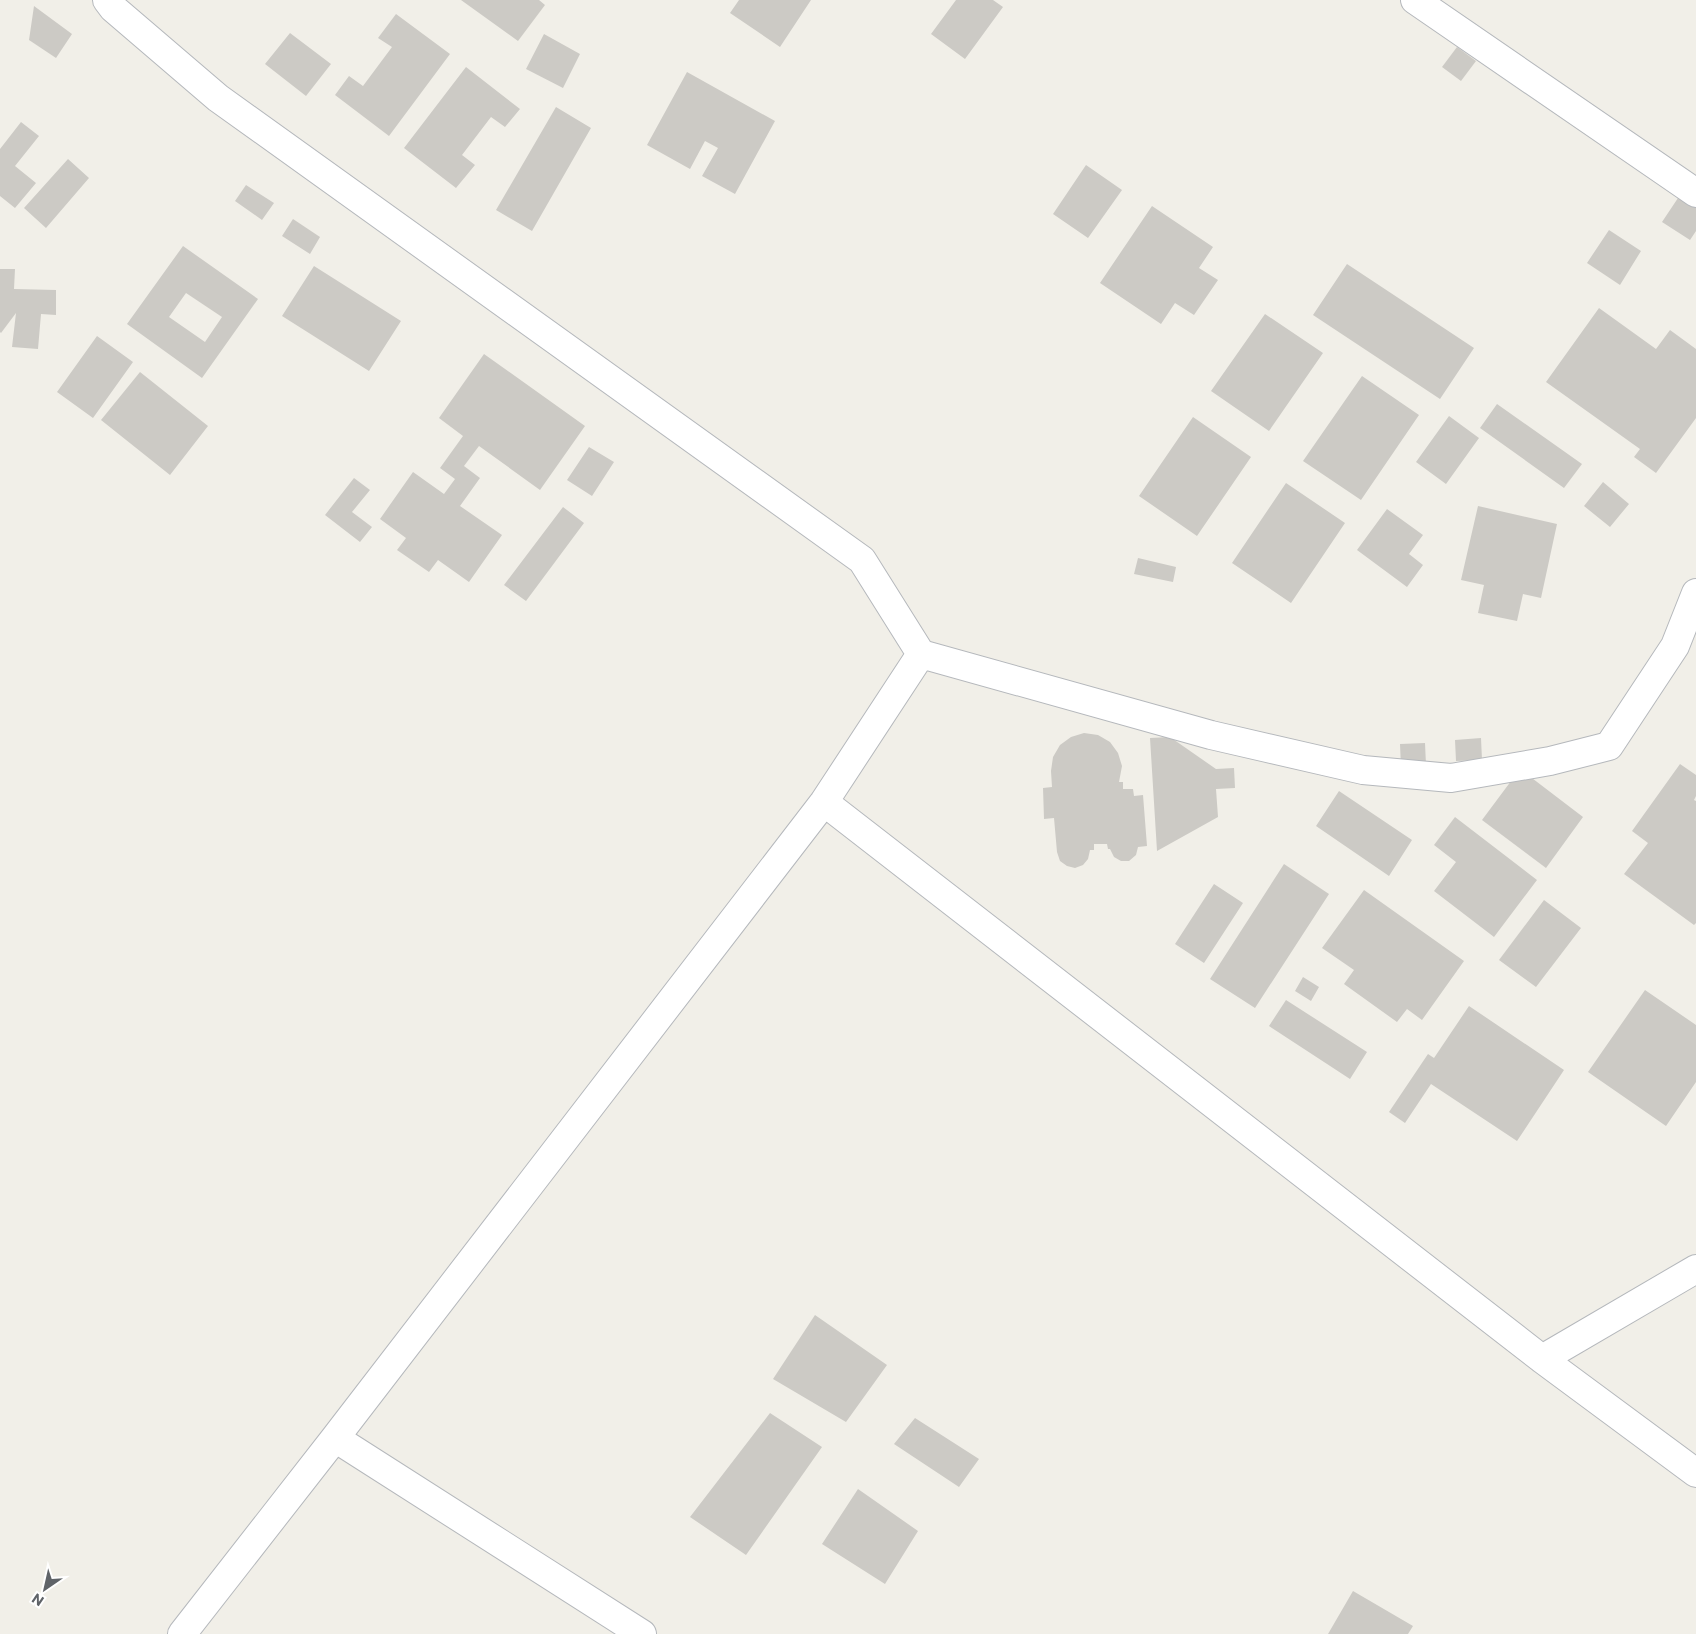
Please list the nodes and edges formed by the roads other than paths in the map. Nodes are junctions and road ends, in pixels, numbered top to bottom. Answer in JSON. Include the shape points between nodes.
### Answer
{"nodes":[{"id":1,"x":107,"y":0,"type":"edge"},
{"id":2,"x":1415,"y":0,"type":"edge"},
{"id":3,"x":1696,"y":193,"type":"edge"},
{"id":4,"x":1696,"y":593,"type":"edge"},
{"id":5,"x":921,"y":654,"type":"junction"},
{"id":6,"x":824,"y":802,"type":"junction"},
{"id":7,"x":1696,"y":1269,"type":"edge"},
{"id":8,"x":1542,"y":1359,"type":"junction"},
{"id":9,"x":335,"y":1438,"type":"junction"},
{"id":10,"x":1696,"y":1473,"type":"edge"},
{"id":11,"x":182,"y":1634,"type":"edge"},
{"id":12,"x":642,"y":1634,"type":"edge"}],
"edges":[{"from":1,"to":5,"type":"street","via":[[218,98],[862,560]]},
{"from":2,"to":3,"type":"street"},
{"from":4,"to":5,"type":"street","via":[[1675,646],[1609,746],[1550,761],[1451,778],[1363,770],[1211,736]]},
{"from":5,"to":6,"type":"street"},
{"from":6,"to":8,"type":"street"},
{"from":6,"to":9,"type":"street"},
{"from":7,"to":8,"type":"street"},
{"from":8,"to":10,"type":"street"},
{"from":9,"to":11,"type":"street"},
{"from":9,"to":12,"type":"street"}]}
